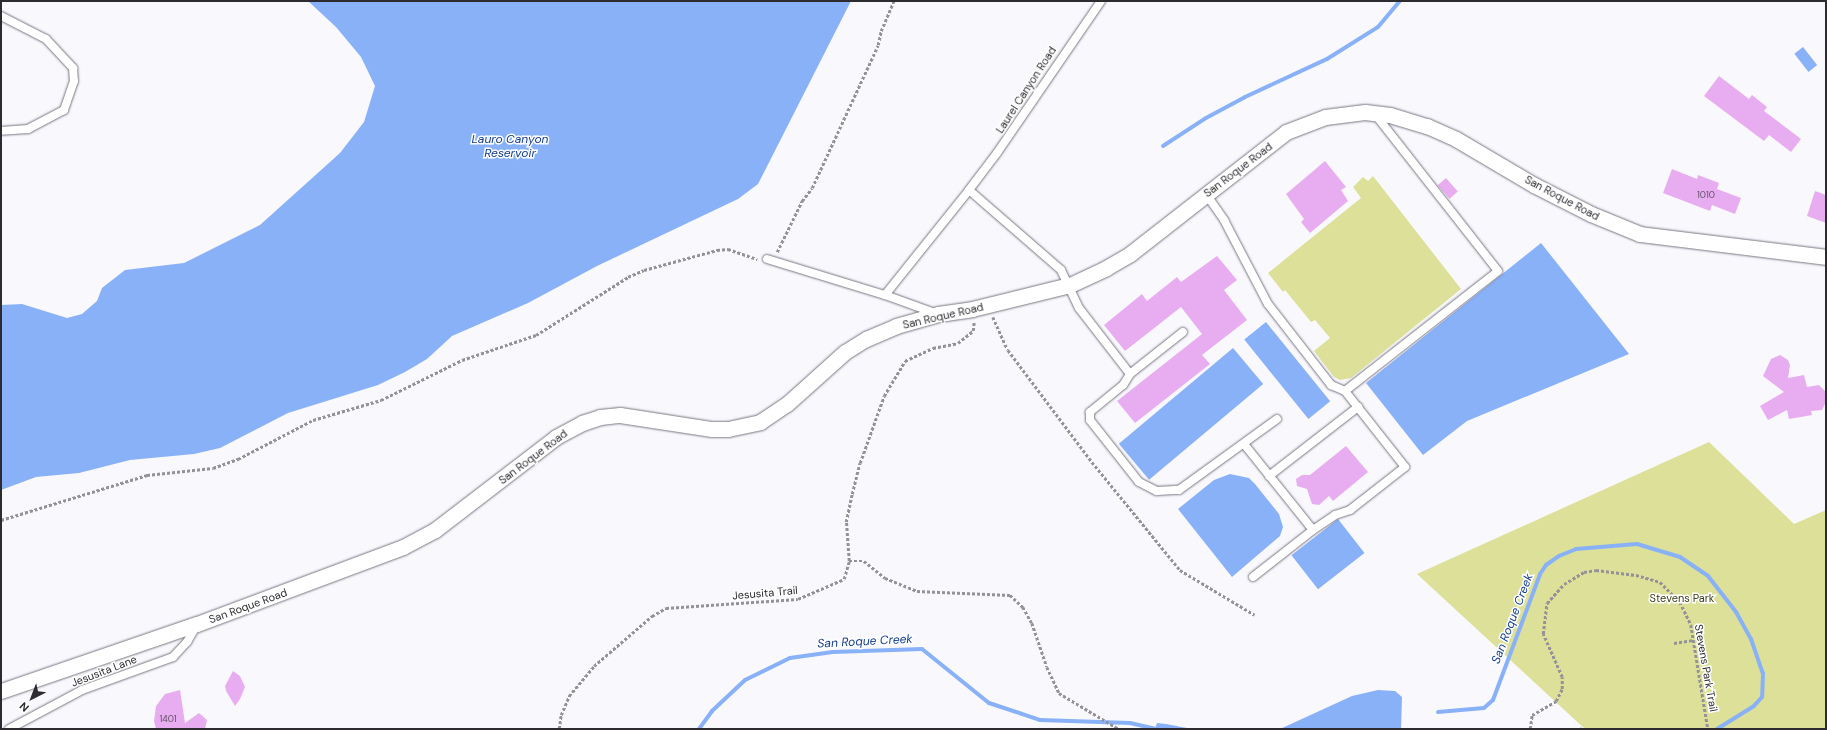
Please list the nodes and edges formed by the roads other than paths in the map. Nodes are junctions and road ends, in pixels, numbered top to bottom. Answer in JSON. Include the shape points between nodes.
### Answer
{"nodes":[{"id":1,"x":1101,"y":1,"type":"edge"},
{"id":2,"x":1,"y":16,"type":"edge"},
{"id":3,"x":1375,"y":113,"type":"junction"},
{"id":4,"x":1,"y":131,"type":"edge"},
{"id":5,"x":969,"y":190,"type":"junction"},
{"id":6,"x":1206,"y":194,"type":"junction"},
{"id":7,"x":1826,"y":257,"type":"edge"},
{"id":8,"x":770,"y":260,"type":"road end"},
{"id":9,"x":1070,"y":285,"type":"junction"},
{"id":10,"x":885,"y":295,"type":"junction"},
{"id":11,"x":938,"y":314,"type":"junction"},
{"id":12,"x":1183,"y":332,"type":"dead end"},
{"id":13,"x":1130,"y":374,"type":"junction"},
{"id":14,"x":1345,"y":391,"type":"junction"},
{"id":15,"x":1358,"y":407,"type":"junction"},
{"id":16,"x":1277,"y":419,"type":"dead end"},
{"id":17,"x":1244,"y":444,"type":"junction"},
{"id":18,"x":1269,"y":476,"type":"junction"},
{"id":19,"x":1313,"y":530,"type":"junction"},
{"id":20,"x":1253,"y":577,"type":"dead end"},
{"id":21,"x":197,"y":624,"type":"junction"},
{"id":22,"x":1,"y":691,"type":"edge"},
{"id":23,"x":9,"y":729,"type":"edge"}],
"edges":[{"from":1,"to":5,"type":"lane","name":"Laurel Canyon Road"},
{"from":2,"to":4,"type":"lane","via":[[46,39],[73,68],[74,81],[64,110],[28,129]]},
{"from":3,"to":6,"type":"street","name":"San Roque Road","via":[[1349,113],[1324,117],[1294,129]]},
{"from":3,"to":7,"type":"street","name":"San Roque Road","via":[[1407,118],[1456,139],[1576,207],[1618,227],[1640,234]]},
{"from":3,"to":14,"type":"lane","via":[[1498,271]]},
{"from":5,"to":9,"type":"lane","via":[[1061,270]]},
{"from":5,"to":10,"type":"lane","name":"Laurel Canyon Road"},
{"from":6,"to":9,"type":"street","name":"San Roque Road","via":[[1130,254]]},
{"from":6,"to":14,"type":"lane","via":[[1224,220],[1268,304],[1331,385]]},
{"from":8,"to":10,"type":"lane"},
{"from":9,"to":11,"type":"street","name":"San Roque Road","via":[[972,309]]},
{"from":9,"to":13,"type":"lane","via":[[1079,308]]},
{"from":10,"to":11,"type":"lane"},
{"from":11,"to":21,"type":"street","name":"San Roque Road","via":[[896,326],[845,352],[787,404],[760,422],[728,429],[620,415],[600,417],[582,423],[556,437],[441,526],[403,547]]},
{"from":12,"to":13,"type":"lane"},
{"from":13,"to":17,"type":"lane","via":[[1123,385],[1090,412],[1089,416],[1139,482],[1148,488],[1168,492],[1178,490]]},
{"from":14,"to":15,"type":"lane"},
{"from":15,"to":18,"type":"lane"},
{"from":15,"to":19,"type":"lane","via":[[1405,467],[1350,510],[1335,515]]},
{"from":16,"to":17,"type":"lane"},
{"from":17,"to":18,"type":"lane"},
{"from":18,"to":19,"type":"lane"},
{"from":19,"to":20,"type":"lane"},
{"from":21,"to":22,"type":"street","name":"San Roque Road"},
{"from":21,"to":23,"type":"lane","name":"Jesusita Lane","via":[[188,642],[173,657],[82,690]]}]}
